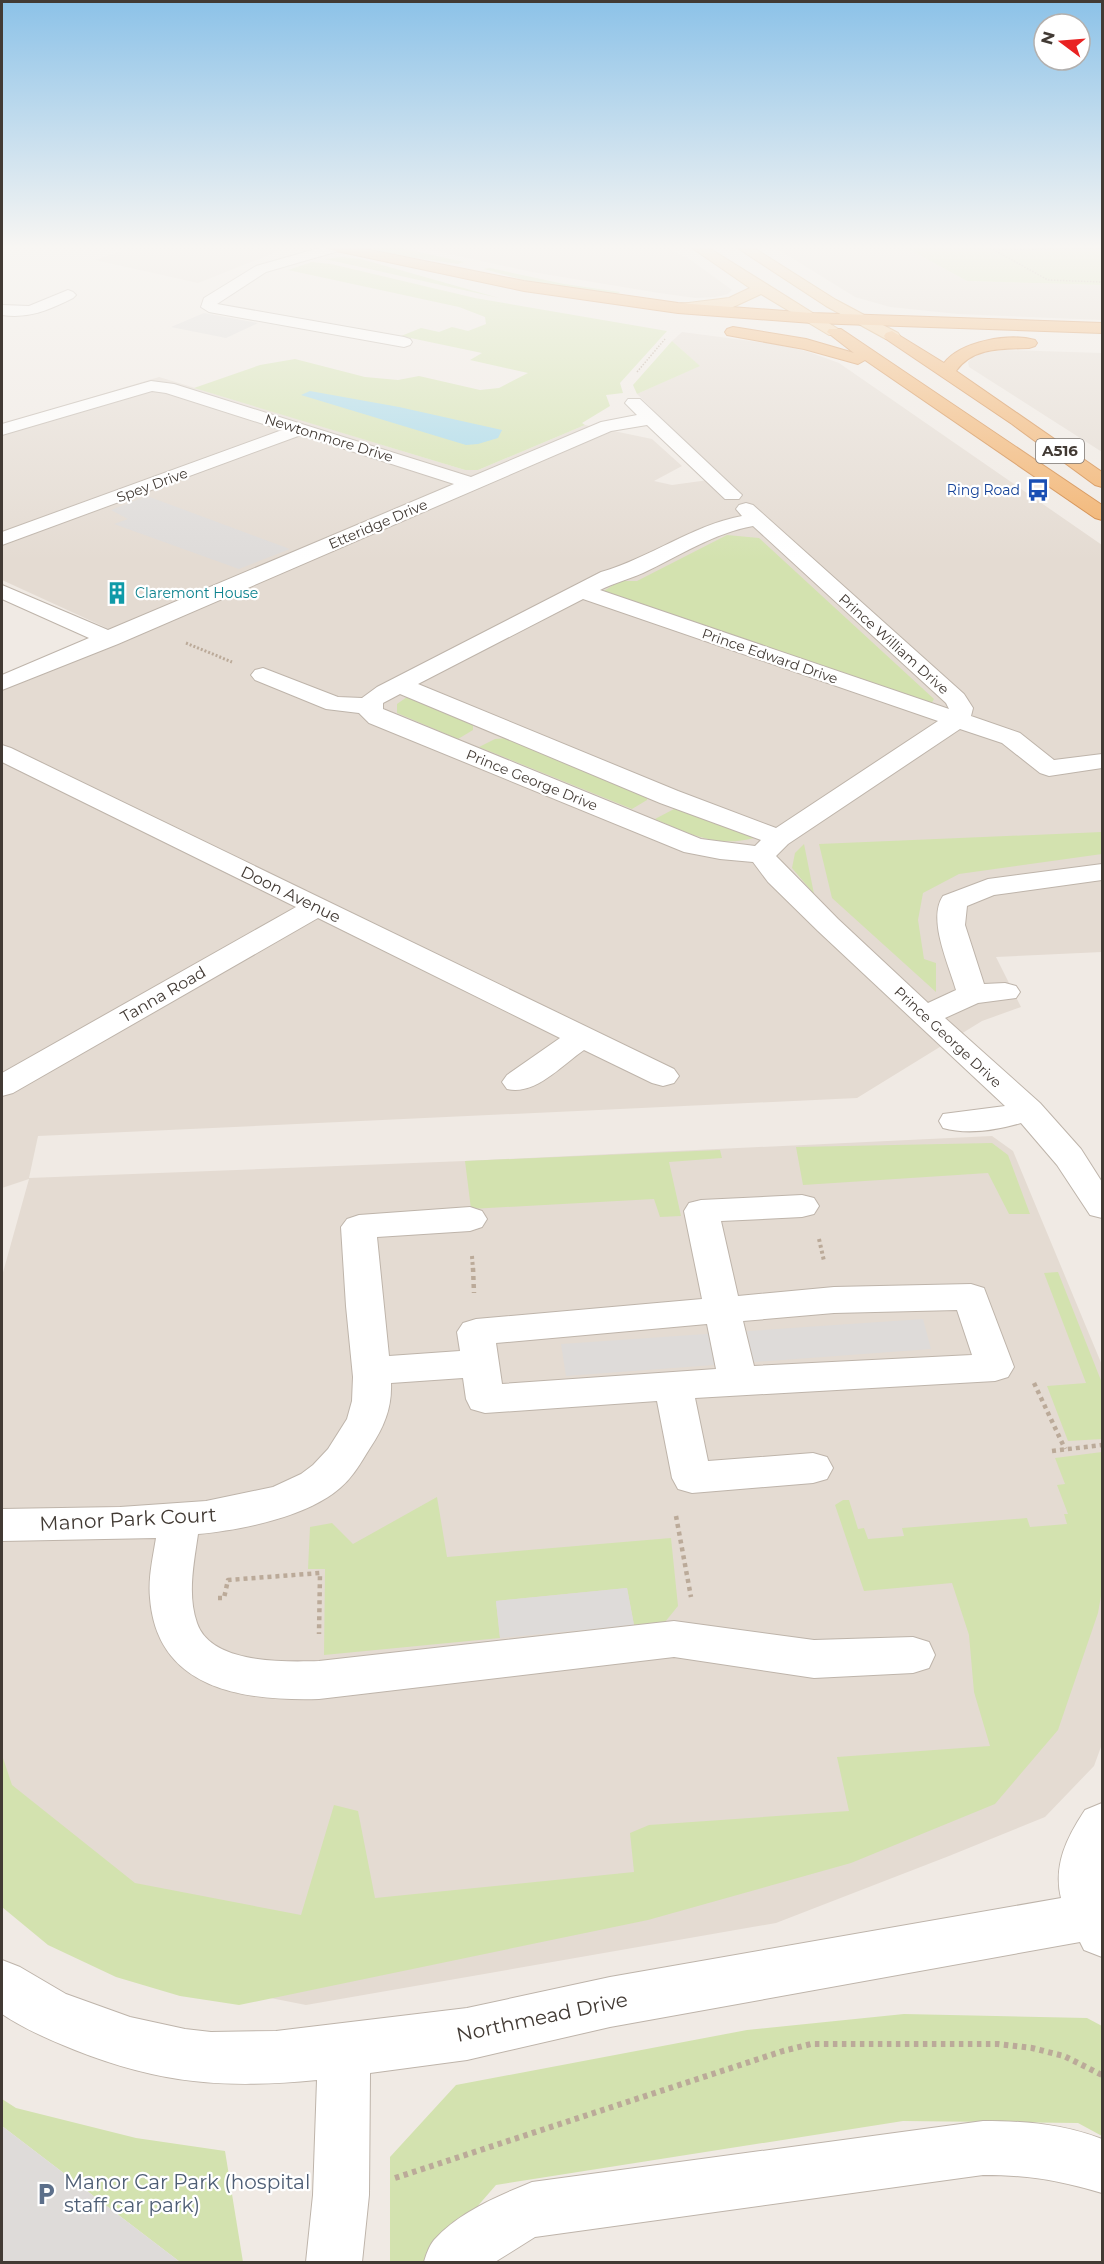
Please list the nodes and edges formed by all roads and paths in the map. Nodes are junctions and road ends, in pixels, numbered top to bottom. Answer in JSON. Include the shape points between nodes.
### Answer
{"nodes":[{"id":1,"x":655,"y":351,"type":"edge"},
{"id":2,"x":831,"y":351,"type":"edge"},
{"id":3,"x":862,"y":351,"type":"edge"},
{"id":4,"x":913,"y":351,"type":"edge"},
{"id":5,"x":971,"y":351,"type":"edge"},
{"id":6,"x":888,"y":369,"type":"junction"},
{"id":7,"x":946,"y":373,"type":"junction"},
{"id":8,"x":630,"y":400,"type":"joint"},
{"id":9,"x":648,"y":419,"type":"junction"},
{"id":10,"x":301,"y":429,"type":"junction"},
{"id":11,"x":2,"y":430,"type":"edge"},
{"id":12,"x":709,"y":473,"type":"junction"},
{"id":13,"x":684,"y":476,"type":"dead end"},
{"id":14,"x":1102,"y":481,"type":"edge"},
{"id":15,"x":472,"y":483,"type":"junction"},
{"id":16,"x":745,"y":508,"type":"junction"},
{"id":17,"x":1102,"y":514,"type":"edge"},
{"id":18,"x":2,"y":539,"type":"edge"},
{"id":19,"x":2,"y":591,"type":"edge"},
{"id":20,"x":581,"y":591,"type":"junction"},
{"id":21,"x":142,"y":625,"type":"junction"},
{"id":22,"x":110,"y":639,"type":"junction"},
{"id":23,"x":263,"y":675,"type":"joint"},
{"id":24,"x":2,"y":683,"type":"edge"},
{"id":25,"x":399,"y":685,"type":"junction"},
{"id":26,"x":370,"y":706,"type":"junction"},
{"id":27,"x":958,"y":719,"type":"junction"},
{"id":28,"x":497,"y":726,"type":"junction"},
{"id":29,"x":456,"y":749,"type":"junction"},
{"id":30,"x":2,"y":753,"type":"edge"},
{"id":31,"x":1102,"y":761,"type":"edge"},
{"id":32,"x":669,"y":797,"type":"junction"},
{"id":33,"x":633,"y":821,"type":"junction"},
{"id":34,"x":770,"y":846,"type":"junction"},
{"id":35,"x":1102,"y":872,"type":"edge"},
{"id":36,"x":317,"y":907,"type":"junction"},
{"id":37,"x":1005,"y":992,"type":"dead end"},
{"id":38,"x":972,"y":994,"type":"junction"},
{"id":39,"x":925,"y":1016,"type":"junction"},
{"id":40,"x":580,"y":1038,"type":"junction"},
{"id":41,"x":663,"y":1076,"type":"dead end"},
{"id":42,"x":4,"y":1081,"type":"edge"},
{"id":43,"x":518,"y":1082,"type":"dead end"},
{"id":44,"x":1028,"y":1110,"type":"junction"},
{"id":45,"x":955,"y":1121,"type":"dead end"},
{"id":46,"x":802,"y":1206,"type":"joint"},
{"id":47,"x":1102,"y":1207,"type":"edge"},
{"id":48,"x":470,"y":1219,"type":"joint"},
{"id":49,"x":834,"y":1300,"type":"junction"},
{"id":50,"x":724,"y":1309,"type":"junction"},
{"id":51,"x":479,"y":1348,"type":"junction"},
{"id":52,"x":995,"y":1367,"type":"junction"},
{"id":53,"x":372,"y":1371,"type":"junction"},
{"id":54,"x":738,"y":1381,"type":"junction"},
{"id":55,"x":673,"y":1386,"type":"junction"},
{"id":56,"x":1102,"y":1445,"type":"edge"},
{"id":57,"x":1065,"y":1449,"type":"junction"},
{"id":58,"x":1052,"y":1451,"type":"dead end"},
{"id":59,"x":813,"y":1468,"type":"dead end"},
{"id":60,"x":692,"y":1478,"type":"junction"},
{"id":61,"x":179,"y":1519,"type":"junction"},
{"id":62,"x":2,"y":1525,"type":"edge"},
{"id":63,"x":171,"y":1598,"type":"junction"},
{"id":64,"x":699,"y":1642,"type":"junction"},
{"id":65,"x":913,"y":1655,"type":"dead end"},
{"id":66,"x":318,"y":1680,"type":"junction"},
{"id":67,"x":1102,"y":1825,"type":"edge"},
{"id":68,"x":1097,"y":1925,"type":"edge"},
{"id":69,"x":2,"y":1985,"type":"edge"},
{"id":70,"x":344,"y":2051,"type":"junction"},
{"id":71,"x":1102,"y":2075,"type":"edge"},
{"id":72,"x":1102,"y":2166,"type":"edge"},
{"id":73,"x":340,"y":2195,"type":"junction"},
{"id":74,"x":334,"y":2262,"type":"edge"},
{"id":75,"x":452,"y":2262,"type":"edge"}],
"edges":[{"from":1,"to":8,"type":"path","via":[[627,384],[632,394]]},
{"from":2,"to":6,"type":"highway"},
{"from":3,"to":6,"type":"highway","number":"A516"},
{"from":4,"to":7,"type":"highway","number":"A516"},
{"from":5,"to":7,"type":"highway","via":[[954,360]]},
{"from":6,"to":17,"type":"highway","number":"A516"},
{"from":7,"to":14,"type":"highway","number":"A516"},
{"from":8,"to":9,"type":"street","name":"Prince William Drive"},
{"from":9,"to":12,"type":"street","name":"Prince William Drive"},
{"from":9,"to":15,"type":"street","name":"Etteridge Drive","via":[[607,426]]},
{"from":10,"to":11,"type":"street","name":"Newtonmore Drive","via":[[152,386]]},
{"from":10,"to":15,"type":"street","name":"Newtonmore Drive"},
{"from":10,"to":18,"type":"street","name":"Spey Drive","via":[[116,505]]},
{"from":12,"to":13,"type":"street"},
{"from":12,"to":16,"type":"street","name":"Prince William Drive"},
{"from":15,"to":21,"type":"street","name":"Etteridge Drive"},
{"from":16,"to":20,"type":"street","via":[[727,525]]},
{"from":16,"to":27,"type":"street","name":"Prince William Drive","via":[[956,699],[961,708]]},
{"from":19,"to":22,"type":"street"},
{"from":20,"to":25,"type":"street"},
{"from":20,"to":27,"type":"street","name":"Prince Edward Drive"},
{"from":21,"to":22,"type":"street","name":"Etteridge Drive"},
{"from":21,"to":23,"type":"path"},
{"from":22,"to":24,"type":"street","name":"Etteridge Drive"},
{"from":23,"to":26,"type":"street","via":[[334,704]]},
{"from":25,"to":26,"type":"street","via":[[374,699]]},
{"from":25,"to":28,"type":"street"},
{"from":26,"to":29,"type":"street","name":"Prince George Drive","via":[[378,718]]},
{"from":27,"to":31,"type":"street","name":"Prince Edward Drive","via":[[1011,738],[1048,768]]},
{"from":27,"to":34,"type":"street"},
{"from":28,"to":29,"type":"street"},
{"from":28,"to":32,"type":"street"},
{"from":29,"to":33,"type":"street","name":"Prince George Drive"},
{"from":30,"to":36,"type":"street","name":"Doon Avenue"},
{"from":32,"to":33,"type":"street"},
{"from":32,"to":34,"type":"street"},
{"from":33,"to":34,"type":"street","name":"Prince George Drive","via":[[694,846],[720,851]]},
{"from":34,"to":39,"type":"street","name":"Prince George Drive","via":[[778,876]]},
{"from":35,"to":38,"type":"street","via":[[988,887],[953,902],[951,924]]},
{"from":36,"to":40,"type":"street","name":"Doon Avenue"},
{"from":36,"to":42,"type":"street","name":"Tanna Road"},
{"from":37,"to":38,"type":"street"},
{"from":38,"to":39,"type":"street"},
{"from":39,"to":44,"type":"street","name":"Prince George Drive"},
{"from":40,"to":41,"type":"street","name":"Doon Avenue"},
{"from":40,"to":43,"type":"street"},
{"from":44,"to":45,"type":"street","via":[[1001,1118]]},
{"from":44,"to":47,"type":"street","name":"Prince George Drive","via":[[1069,1157]]},
{"from":46,"to":49,"type":"path","via":[[810,1206]]},
{"from":46,"to":50,"type":"street","via":[[701,1211]]},
{"from":48,"to":51,"type":"path"},
{"from":48,"to":53,"type":"street","name":"Manor Park Court","via":[[359,1227]]},
{"from":49,"to":50,"type":"street"},
{"from":49,"to":52,"type":"street","via":[[971,1297]]},
{"from":50,"to":51,"type":"street"},
{"from":50,"to":54,"type":"street"},
{"from":51,"to":53,"type":"street"},
{"from":51,"to":55,"type":"street","via":[[485,1399]]},
{"from":52,"to":54,"type":"street"},
{"from":52,"to":57,"type":"path","via":[[1036,1383]]},
{"from":53,"to":61,"type":"street","name":"Manor Park Court","via":[[369,1414],[338,1466],[316,1485],[257,1508]]},
{"from":54,"to":55,"type":"street"},
{"from":55,"to":60,"type":"street"},
{"from":56,"to":57,"type":"path"},
{"from":57,"to":58,"type":"path"},
{"from":59,"to":60,"type":"street"},
{"from":60,"to":64,"type":"path","via":[[670,1481]]},
{"from":61,"to":62,"type":"street","name":"Manor Park Court"},
{"from":61,"to":63,"type":"street"},
{"from":63,"to":66,"type":"street","via":[[175,1625],[188,1646],[205,1662],[249,1678]]},
{"from":63,"to":66,"type":"path","via":[[224,1598],[228,1580],[320,1573]]},
{"from":64,"to":65,"type":"street","via":[[814,1659]]},
{"from":64,"to":66,"type":"street","via":[[674,1639]]},
{"from":67,"to":68,"type":"street","via":[[1086,1852],[1083,1888]]},
{"from":68,"to":70,"type":"street","name":"Northmead Drive","via":[[882,1952],[476,2032]]},
{"from":69,"to":70,"type":"street","name":"Northmead Drive","via":[[77,2025],[169,2052],[222,2058],[281,2058]]},
{"from":70,"to":73,"type":"street"},
{"from":71,"to":73,"type":"path","via":[[1064,2056],[999,2044],[811,2044]]},
{"from":72,"to":75,"type":"street","via":[[1059,2152],[983,2148],[532,2210],[503,2221]]},
{"from":73,"to":74,"type":"street"}]}
